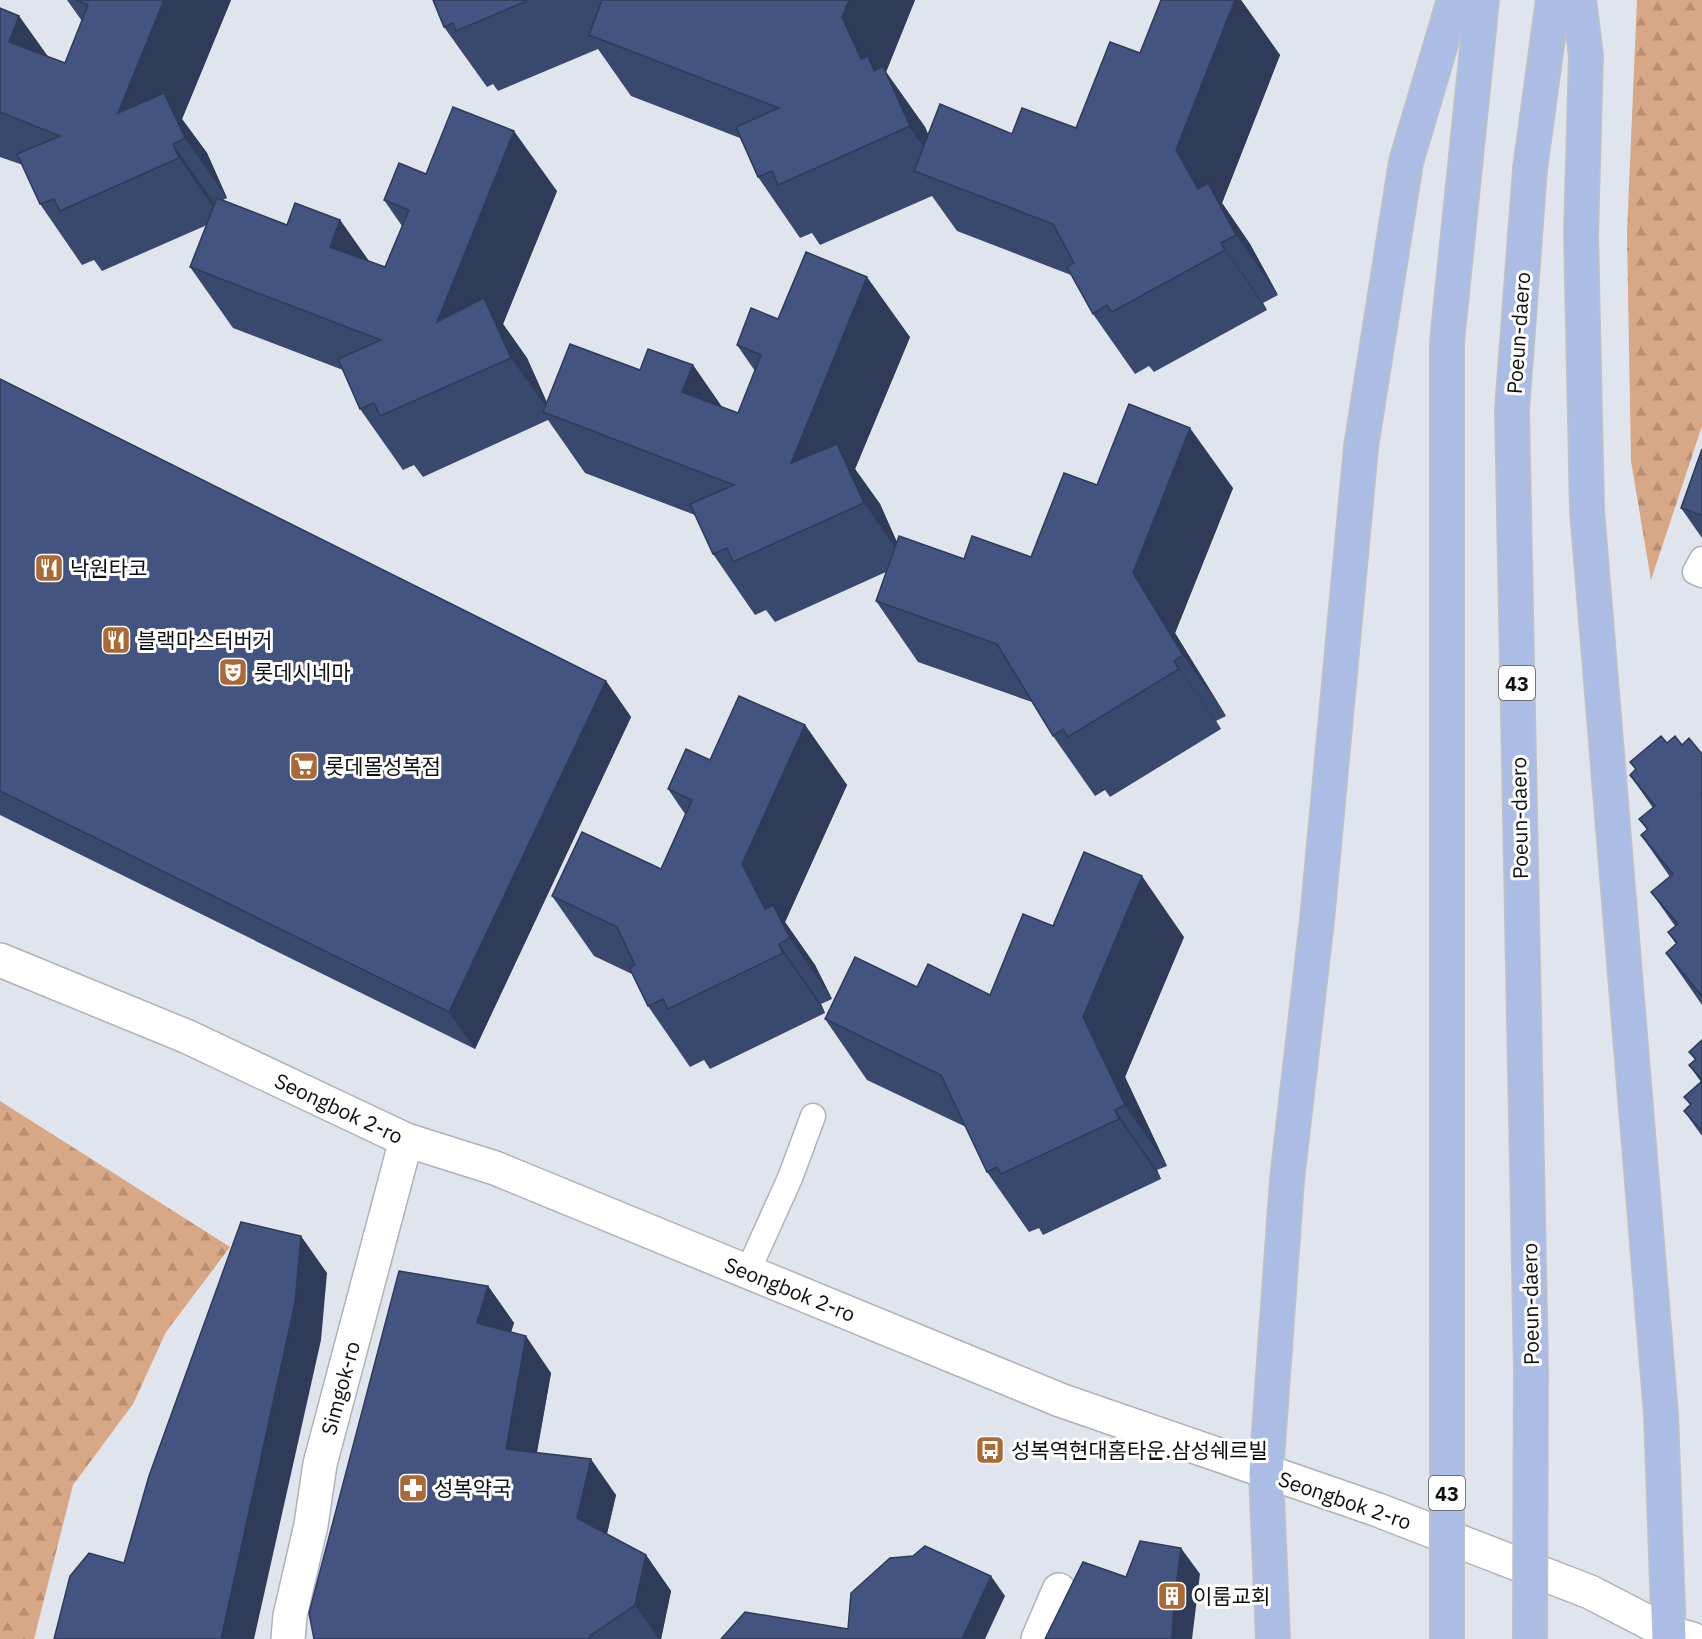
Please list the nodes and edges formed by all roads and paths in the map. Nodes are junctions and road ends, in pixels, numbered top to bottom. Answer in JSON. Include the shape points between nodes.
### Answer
{"nodes":[{"id":1,"x":1454,"y":0,"type":"edge"},
{"id":2,"x":1482,"y":0,"type":"edge"},
{"id":3,"x":1553,"y":0,"type":"edge"},
{"id":4,"x":1579,"y":0,"type":"edge"},
{"id":5,"x":1702,"y":559,"type":"edge"},
{"id":6,"x":1702,"y":575,"type":"edge"},
{"id":7,"x":0,"y":960,"type":"edge"},
{"id":8,"x":813,"y":1116,"type":"dead end"},
{"id":9,"x":406,"y":1140,"type":"junction"},
{"id":10,"x":748,"y":1271,"type":"junction"},
{"id":11,"x":1266,"y":1473,"type":"junction"},
{"id":12,"x":1059,"y":1590,"type":"dead end"},
{"id":13,"x":1677,"y":1637,"type":"edge"},
{"id":14,"x":288,"y":1639,"type":"edge"},
{"id":15,"x":1038,"y":1639,"type":"edge"},
{"id":16,"x":1273,"y":1639,"type":"edge"},
{"id":17,"x":1447,"y":1639,"type":"edge"},
{"id":18,"x":1530,"y":1639,"type":"edge"}],
"edges":[{"from":1,"to":11,"type":"main road","via":[[1406,162],[1361,447],[1319,897],[1287,1180]]},
{"from":2,"to":17,"type":"main road","number":"43","bridge":true,"via":[[1447,342]]},
{"from":3,"to":18,"type":"main road","name":"Poeun-daero","number":"43","bridge":true,"via":[[1530,169],[1512,410],[1531,1368]]},
{"from":4,"to":13,"type":"main road","via":[[1586,56],[1581,233],[1587,510]]},
{"from":5,"to":6,"type":"lane","via":[[1695,572]]},
{"from":7,"to":9,"type":"street","name":"Seongbok 2-ro","via":[[188,1037]]},
{"from":8,"to":10,"type":"lane"},
{"from":9,"to":10,"type":"street","name":"Seongbok 2-ro","via":[[495,1168]]},
{"from":9,"to":14,"type":"street","name":"Simgok-ro","via":[[321,1464]]},
{"from":10,"to":11,"type":"street","name":"Seongbok 2-ro","via":[[1059,1400]]},
{"from":11,"to":13,"type":"street","name":"Seongbok 2-ro","via":[[1378,1510],[1590,1592]]},
{"from":11,"to":16,"type":"main road"},
{"from":12,"to":15,"type":"street"}]}
